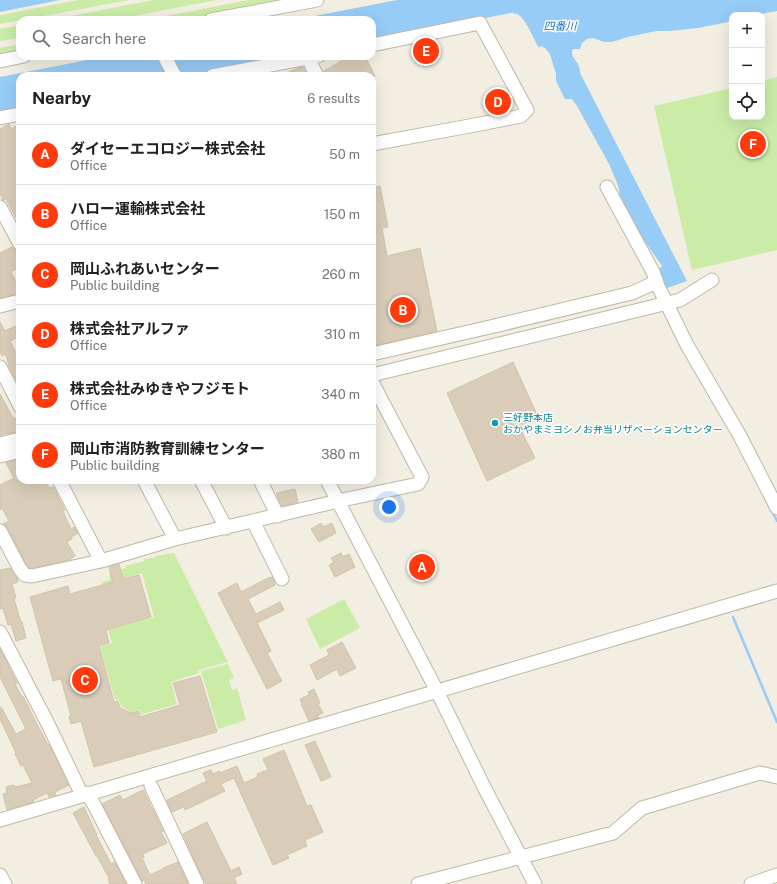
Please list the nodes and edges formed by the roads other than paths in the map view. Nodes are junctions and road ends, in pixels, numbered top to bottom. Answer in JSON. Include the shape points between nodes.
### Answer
{"nodes":[{"id":1,"x":317,"y":0,"type":"edge"},
{"id":2,"x":232,"y":16,"type":"edge"},
{"id":3,"x":376,"y":44,"type":"edge"},
{"id":4,"x":16,"y":58,"type":"edge"},
{"id":5,"x":166,"y":60,"type":"edge"},
{"id":6,"x":297,"y":60,"type":"edge"},
{"id":7,"x":314,"y":60,"type":"edge"},
{"id":8,"x":0,"y":61,"type":"edge"},
{"id":9,"x":173,"y":72,"type":"edge"},
{"id":10,"x":233,"y":72,"type":"edge"},
{"id":11,"x":317,"y":72,"type":"edge"},
{"id":12,"x":16,"y":115,"type":"edge"},
{"id":13,"x":0,"y":118,"type":"edge"},
{"id":14,"x":376,"y":143,"type":"edge"},
{"id":15,"x":607,"y":187,"type":"dead end"},
{"id":16,"x":0,"y":206,"type":"edge"},
{"id":17,"x":16,"y":236,"type":"edge"},
{"id":18,"x":712,"y":280,"type":"dead end"},
{"id":19,"x":658,"y":286,"type":"junction"},
{"id":20,"x":16,"y":302,"type":"edge"},
{"id":21,"x":666,"y":304,"type":"junction"},
{"id":22,"x":0,"y":306,"type":"edge"},
{"id":23,"x":376,"y":353,"type":"edge"},
{"id":24,"x":0,"y":367,"type":"edge"},
{"id":25,"x":376,"y":374,"type":"edge"},
{"id":26,"x":376,"y":390,"type":"edge"},
{"id":27,"x":16,"y":398,"type":"edge"},
{"id":28,"x":16,"y":440,"type":"edge"},
{"id":29,"x":0,"y":444,"type":"edge"},
{"id":30,"x":16,"y":452,"type":"edge"},
{"id":31,"x":0,"y":456,"type":"edge"},
{"id":32,"x":61,"y":484,"type":"edge"},
{"id":33,"x":146,"y":484,"type":"edge"},
{"id":34,"x":203,"y":484,"type":"edge"},
{"id":35,"x":262,"y":484,"type":"edge"},
{"id":36,"x":329,"y":484,"type":"edge"},
{"id":37,"x":338,"y":501,"type":"junction"},
{"id":38,"x":777,"y":508,"type":"edge"},
{"id":39,"x":278,"y":516,"type":"junction"},
{"id":40,"x":253,"y":521,"type":"junction"},
{"id":41,"x":226,"y":528,"type":"junction"},
{"id":42,"x":0,"y":531,"type":"edge"},
{"id":43,"x":175,"y":539,"type":"junction"},
{"id":44,"x":101,"y":561,"type":"junction"},
{"id":45,"x":282,"y":579,"type":"dead end"},
{"id":46,"x":777,"y":591,"type":"edge"},
{"id":47,"x":0,"y":632,"type":"edge"},
{"id":48,"x":437,"y":691,"type":"junction"},
{"id":49,"x":777,"y":777,"type":"edge"},
{"id":50,"x":151,"y":786,"type":"dead end"},
{"id":51,"x":88,"y":796,"type":"junction"},
{"id":52,"x":0,"y":820,"type":"edge"},
{"id":53,"x":521,"y":856,"type":"junction"},
{"id":54,"x":0,"y":875,"type":"edge"},
{"id":55,"x":777,"y":875,"type":"edge"},
{"id":56,"x":5,"y":884,"type":"edge"},
{"id":57,"x":134,"y":884,"type":"edge"},
{"id":58,"x":197,"y":884,"type":"edge"},
{"id":59,"x":418,"y":884,"type":"edge"},
{"id":60,"x":535,"y":884,"type":"edge"},
{"id":61,"x":751,"y":884,"type":"edge"}],
"edges":[{"from":1,"to":2,"type":"street"},
{"from":3,"to":14,"type":"street","via":[[480,23],[527,110],[521,116]]},
{"from":4,"to":8,"type":"street"},
{"from":5,"to":9,"type":"street"},
{"from":6,"to":10,"type":"street"},
{"from":7,"to":11,"type":"street"},
{"from":12,"to":13,"type":"street"},
{"from":15,"to":19,"type":"street"},
{"from":16,"to":17,"type":"street"},
{"from":18,"to":21,"type":"street","via":[[680,300]]},
{"from":19,"to":21,"type":"street"},
{"from":19,"to":23,"type":"street"},
{"from":20,"to":22,"type":"street"},
{"from":21,"to":25,"type":"street"},
{"from":21,"to":38,"type":"street"},
{"from":24,"to":27,"type":"street"},
{"from":26,"to":37,"type":"street","via":[[422,477],[418,484]]},
{"from":28,"to":29,"type":"street"},
{"from":30,"to":31,"type":"street"},
{"from":32,"to":44,"type":"street"},
{"from":33,"to":43,"type":"street"},
{"from":34,"to":41,"type":"street"},
{"from":35,"to":39,"type":"street"},
{"from":36,"to":37,"type":"street"},
{"from":37,"to":39,"type":"street"},
{"from":37,"to":48,"type":"street"},
{"from":39,"to":40,"type":"street"},
{"from":40,"to":41,"type":"street"},
{"from":40,"to":45,"type":"street"},
{"from":41,"to":43,"type":"street"},
{"from":42,"to":44,"type":"street","via":[[25,575],[32,576]]},
{"from":43,"to":44,"type":"street"},
{"from":46,"to":48,"type":"street"},
{"from":47,"to":51,"type":"street"},
{"from":48,"to":51,"type":"street"},
{"from":48,"to":53,"type":"street"},
{"from":49,"to":53,"type":"street","via":[[760,773],[642,808],[613,833]]},
{"from":50,"to":58,"type":"street"},
{"from":51,"to":52,"type":"street"},
{"from":51,"to":57,"type":"street"},
{"from":53,"to":59,"type":"street"},
{"from":53,"to":60,"type":"street"},
{"from":54,"to":56,"type":"street"},
{"from":55,"to":61,"type":"street"}]}
